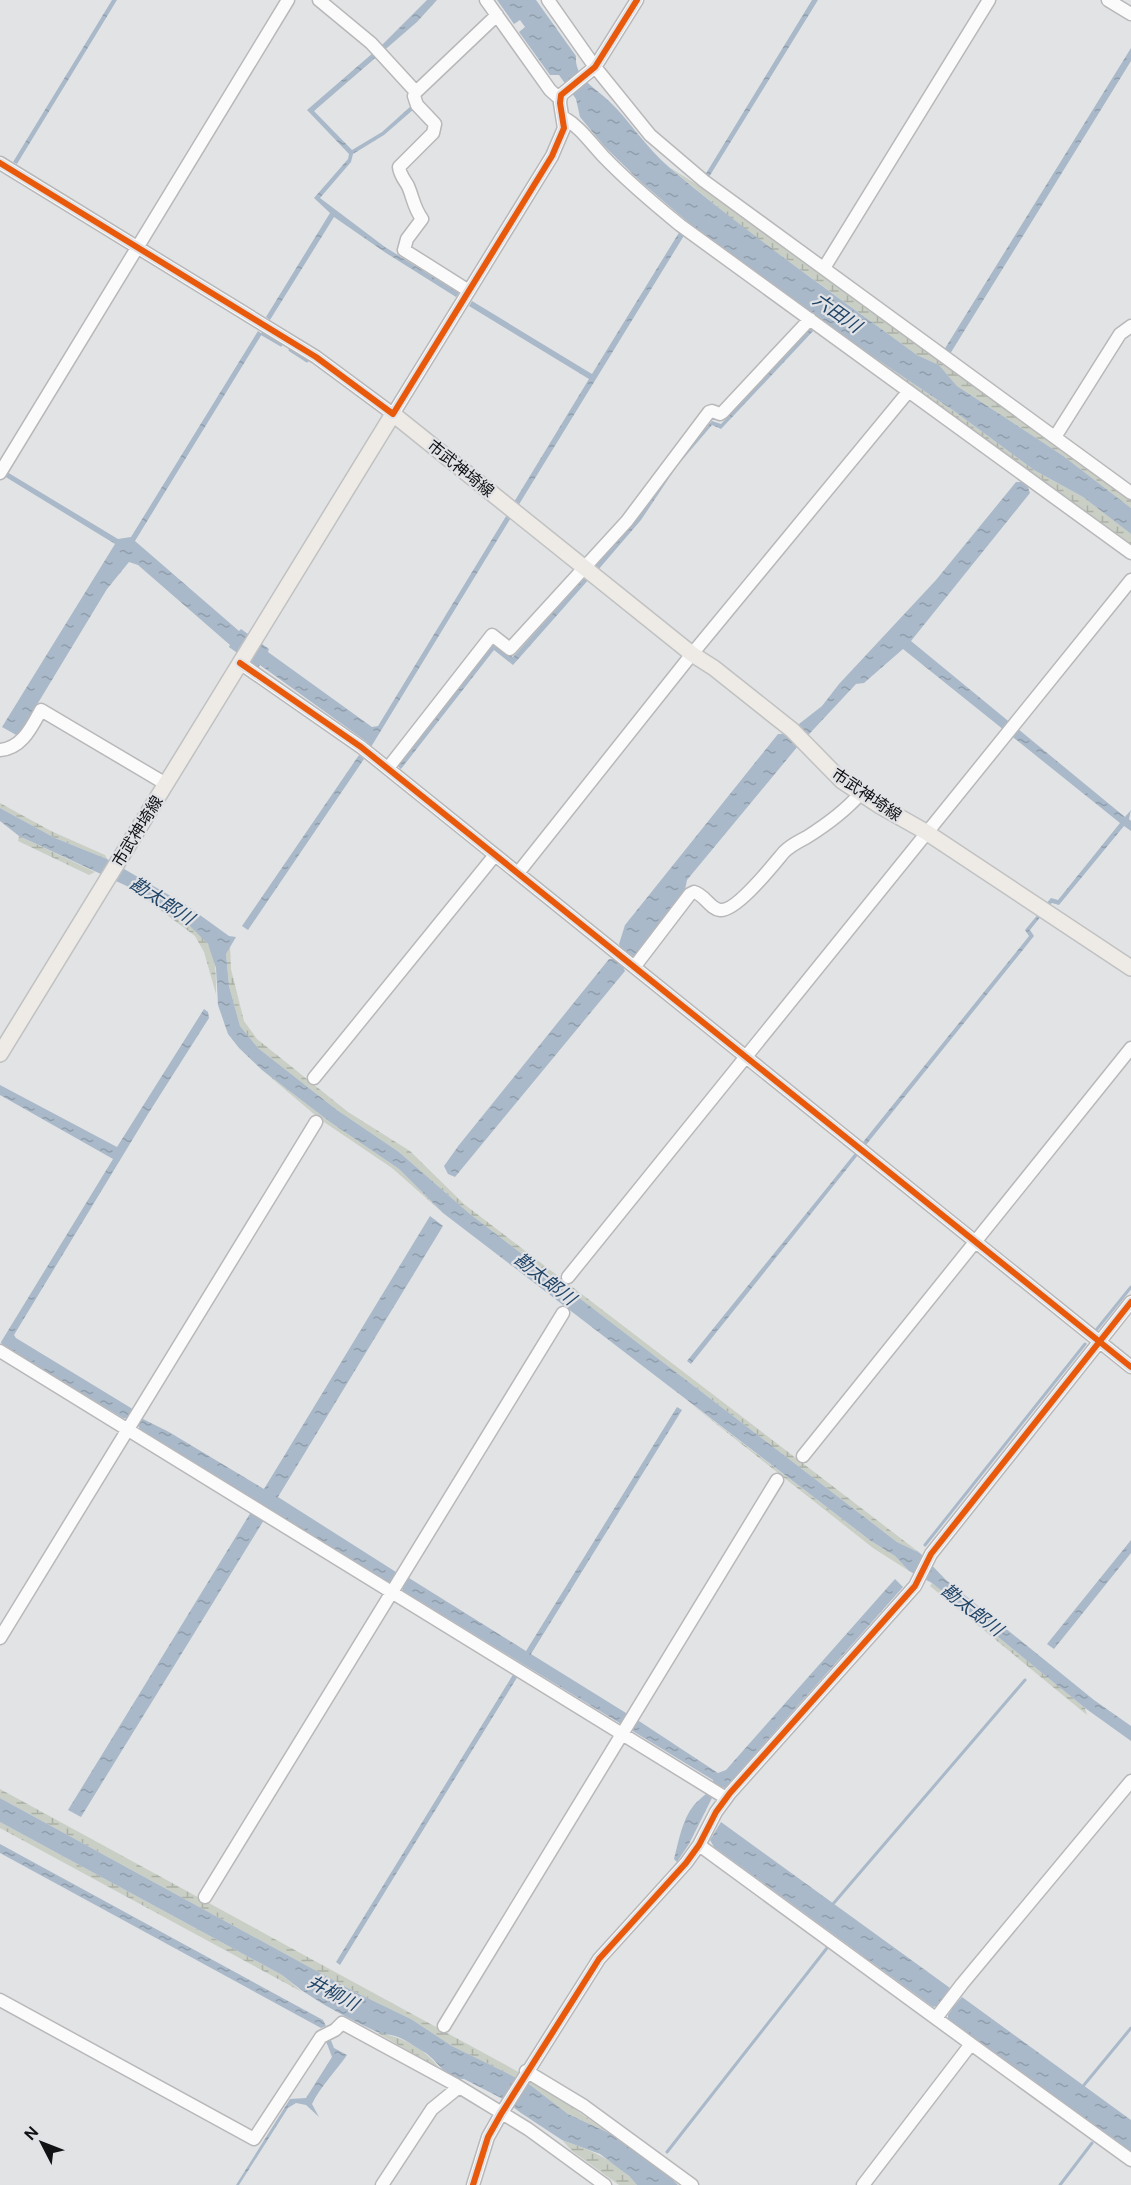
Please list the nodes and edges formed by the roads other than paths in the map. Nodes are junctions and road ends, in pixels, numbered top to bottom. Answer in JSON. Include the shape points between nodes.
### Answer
{"nodes":[{"id":1,"x":288,"y":0,"type":"edge"},
{"id":2,"x":319,"y":0,"type":"edge"},
{"id":3,"x":486,"y":0,"type":"edge"},
{"id":4,"x":548,"y":0,"type":"edge"},
{"id":5,"x":638,"y":0,"type":"edge"},
{"id":6,"x":989,"y":0,"type":"edge"},
{"id":7,"x":1108,"y":0,"type":"edge"},
{"id":8,"x":1131,"y":14,"type":"edge"},
{"id":9,"x":497,"y":15,"type":"junction"},
{"id":10,"x":591,"y":72,"type":"junction"},
{"id":11,"x":416,"y":92,"type":"junction"},
{"id":12,"x":562,"y":95,"type":"junction"},
{"id":13,"x":563,"y":117,"type":"junction"},
{"id":14,"x":0,"y":163,"type":"edge"},
{"id":15,"x":138,"y":247,"type":"junction"},
{"id":16,"x":824,"y":268,"type":"junction"},
{"id":17,"x":469,"y":291,"type":"junction"},
{"id":18,"x":810,"y":319,"type":"junction"},
{"id":19,"x":1131,"y":326,"type":"edge"},
{"id":20,"x":908,"y":392,"type":"junction"},
{"id":21,"x":393,"y":414,"type":"junction"},
{"id":22,"x":1055,"y":437,"type":"junction"},
{"id":23,"x":0,"y":473,"type":"edge"},
{"id":24,"x":1131,"y":493,"type":"edge"},
{"id":25,"x":1131,"y":553,"type":"edge"},
{"id":26,"x":585,"y":567,"type":"junction"},
{"id":27,"x":1131,"y":580,"type":"edge"},
{"id":28,"x":693,"y":654,"type":"junction"},
{"id":29,"x":241,"y":661,"type":"junction"},
{"id":30,"x":0,"y":750,"type":"edge"},
{"id":31,"x":388,"y":768,"type":"junction"},
{"id":32,"x":166,"y":784,"type":"junction"},
{"id":33,"x":861,"y":794,"type":"junction"},
{"id":34,"x":926,"y":832,"type":"junction"},
{"id":35,"x":495,"y":855,"type":"junction"},
{"id":36,"x":518,"y":873,"type":"junction"},
{"id":37,"x":627,"y":959,"type":"junction"},
{"id":38,"x":1131,"y":968,"type":"edge"},
{"id":39,"x":1131,"y":1048,"type":"edge"},
{"id":40,"x":0,"y":1054,"type":"edge"},
{"id":41,"x":745,"y":1057,"type":"junction"},
{"id":42,"x":314,"y":1078,"type":"dead end"},
{"id":43,"x":316,"y":1122,"type":"dead end"},
{"id":44,"x":975,"y":1242,"type":"junction"},
{"id":45,"x":568,"y":1278,"type":"dead end"},
{"id":46,"x":1131,"y":1302,"type":"edge"},
{"id":47,"x":563,"y":1313,"type":"dead end"},
{"id":48,"x":1099,"y":1341,"type":"junction"},
{"id":49,"x":0,"y":1351,"type":"edge"},
{"id":50,"x":1131,"y":1367,"type":"edge"},
{"id":51,"x":130,"y":1427,"type":"junction"},
{"id":52,"x":803,"y":1456,"type":"dead end"},
{"id":53,"x":777,"y":1480,"type":"dead end"},
{"id":54,"x":393,"y":1590,"type":"junction"},
{"id":55,"x":0,"y":1638,"type":"edge"},
{"id":56,"x":623,"y":1732,"type":"junction"},
{"id":57,"x":1131,"y":1781,"type":"edge"},
{"id":58,"x":717,"y":1793,"type":"junction"},
{"id":59,"x":699,"y":1845,"type":"junction"},
{"id":60,"x":205,"y":1897,"type":"dead end"},
{"id":61,"x":0,"y":2001,"type":"edge"},
{"id":62,"x":936,"y":2018,"type":"junction"},
{"id":63,"x":444,"y":2026,"type":"dead end"},
{"id":64,"x":971,"y":2044,"type":"junction"},
{"id":65,"x":526,"y":2071,"type":"junction"},
{"id":66,"x":459,"y":2087,"type":"junction"},
{"id":67,"x":501,"y":2114,"type":"junction"},
{"id":68,"x":1131,"y":2160,"type":"edge"},
{"id":69,"x":382,"y":2185,"type":"edge"},
{"id":70,"x":473,"y":2185,"type":"edge"},
{"id":71,"x":605,"y":2185,"type":"edge"},
{"id":72,"x":692,"y":2185,"type":"edge"},
{"id":73,"x":863,"y":2185,"type":"edge"}],
"edges":[{"from":1,"to":15,"type":"street"},
{"from":2,"to":11,"type":"street","via":[[379,52]]},
{"from":3,"to":9,"type":"street"},
{"from":4,"to":10,"type":"street"},
{"from":5,"to":10,"type":"street"},
{"from":6,"to":16,"type":"street"},
{"from":7,"to":8,"type":"street"},
{"from":9,"to":11,"type":"street"},
{"from":9,"to":12,"type":"street","via":[[550,90]]},
{"from":10,"to":12,"type":"street"},
{"from":10,"to":16,"type":"street","via":[[650,135],[704,181]]},
{"from":11,"to":17,"type":"street","via":[[417,105],[435,128],[399,167],[412,204],[422,219],[404,250]]},
{"from":12,"to":13,"type":"street"},
{"from":13,"to":17,"type":"street","via":[[564,128],[552,156]]},
{"from":13,"to":18,"type":"street","via":[[575,124],[643,195]]},
{"from":14,"to":15,"type":"street"},
{"from":15,"to":21,"type":"street","via":[[316,357]]},
{"from":15,"to":23,"type":"street"},
{"from":16,"to":22,"type":"street"},
{"from":17,"to":21,"type":"street"},
{"from":18,"to":20,"type":"street"},
{"from":18,"to":26,"type":"street","via":[[723,412],[709,412],[627,521]]},
{"from":19,"to":22,"type":"street","via":[[1120,334]]},
{"from":20,"to":25,"type":"street"},
{"from":20,"to":28,"type":"street"},
{"from":21,"to":26,"type":"main road","name":"市武神埼線"},
{"from":21,"to":29,"type":"main road","name":"市武神埼線"},
{"from":22,"to":24,"type":"street"},
{"from":26,"to":28,"type":"main road","name":"市武神埼線"},
{"from":26,"to":31,"type":"street","via":[[510,649],[492,635]]},
{"from":27,"to":34,"type":"street"},
{"from":28,"to":33,"type":"main road","name":"市武神埼線","via":[[796,735]]},
{"from":28,"to":36,"type":"street"},
{"from":29,"to":31,"type":"street"},
{"from":29,"to":32,"type":"main road","name":"市武神埼線"},
{"from":30,"to":32,"type":"street","via":[[11,749],[20,742],[41,710]]},
{"from":31,"to":35,"type":"street"},
{"from":32,"to":40,"type":"main road","name":"市武神埼線"},
{"from":33,"to":34,"type":"main road","name":"市武神埼線"},
{"from":33,"to":37,"type":"street","via":[[849,807],[789,846],[743,898],[717,910],[698,893],[690,894]]},
{"from":34,"to":38,"type":"main road","name":"市武神埼線"},
{"from":34,"to":41,"type":"street"},
{"from":35,"to":36,"type":"street"},
{"from":35,"to":42,"type":"street"},
{"from":36,"to":37,"type":"street"},
{"from":37,"to":41,"type":"street"},
{"from":39,"to":44,"type":"street"},
{"from":41,"to":44,"type":"street"},
{"from":41,"to":45,"type":"street"},
{"from":43,"to":51,"type":"street"},
{"from":44,"to":48,"type":"street"},
{"from":44,"to":52,"type":"street"},
{"from":46,"to":48,"type":"street"},
{"from":47,"to":54,"type":"street"},
{"from":48,"to":50,"type":"street"},
{"from":48,"to":58,"type":"street","via":[[931,1554],[917,1583]]},
{"from":49,"to":51,"type":"street"},
{"from":51,"to":54,"type":"street"},
{"from":51,"to":55,"type":"street"},
{"from":53,"to":56,"type":"street"},
{"from":54,"to":56,"type":"street"},
{"from":54,"to":60,"type":"street"},
{"from":56,"to":58,"type":"street"},
{"from":56,"to":63,"type":"street"},
{"from":57,"to":62,"type":"street"},
{"from":58,"to":59,"type":"street","via":[[716,1812]]},
{"from":59,"to":62,"type":"street"},
{"from":59,"to":65,"type":"street","via":[[599,1959]]},
{"from":61,"to":66,"type":"street","via":[[254,2139],[321,2037],[342,2023]]},
{"from":62,"to":64,"type":"street"},
{"from":64,"to":68,"type":"street"},
{"from":64,"to":73,"type":"street"},
{"from":65,"to":67,"type":"street"},
{"from":65,"to":72,"type":"street","via":[[584,2106]]},
{"from":66,"to":67,"type":"street"},
{"from":66,"to":69,"type":"street","via":[[432,2109]]},
{"from":67,"to":70,"type":"street","via":[[488,2137]]},
{"from":67,"to":71,"type":"street"}]}
